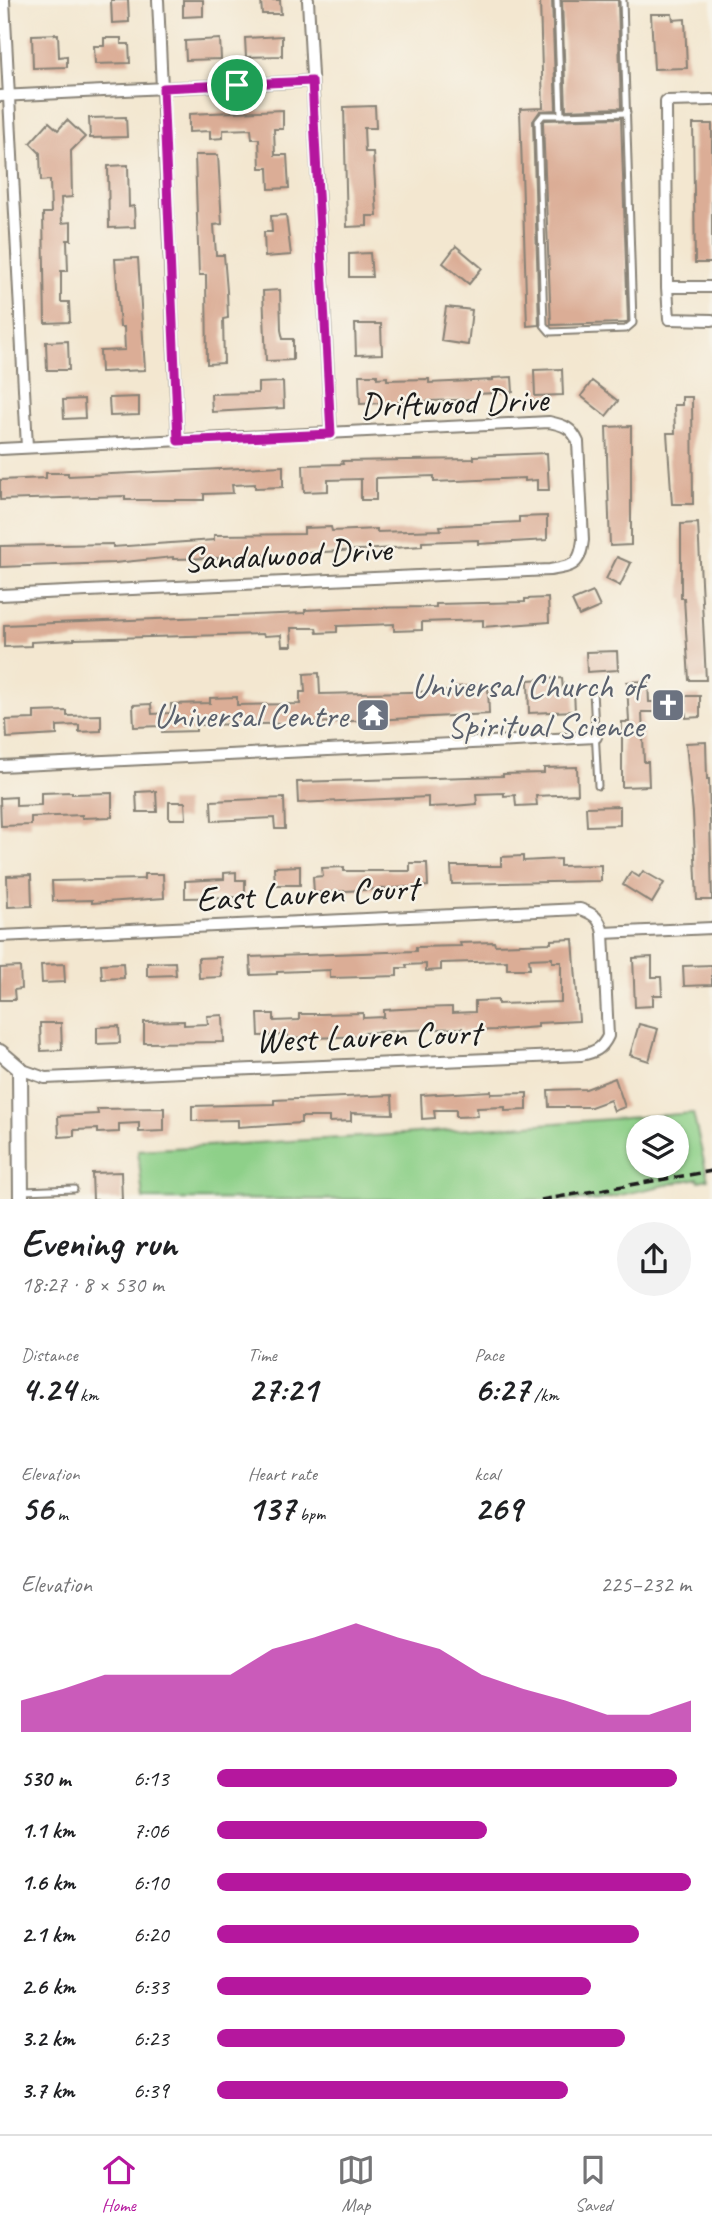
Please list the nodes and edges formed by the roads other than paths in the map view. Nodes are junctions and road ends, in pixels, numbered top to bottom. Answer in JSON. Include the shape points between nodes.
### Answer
{"nodes":[{"id":1,"x":4,"y":0,"type":"edge"},
{"id":2,"x":158,"y":0,"type":"edge"},
{"id":3,"x":308,"y":0,"type":"edge"},
{"id":4,"x":557,"y":0,"type":"edge"},
{"id":5,"x":623,"y":0,"type":"edge"},
{"id":6,"x":312,"y":81,"type":"junction"},
{"id":7,"x":163,"y":88,"type":"junction"},
{"id":8,"x":5,"y":95,"type":"edge"},
{"id":9,"x":712,"y":100,"type":"edge"},
{"id":10,"x":627,"y":113,"type":"junction"},
{"id":11,"x":561,"y":115,"type":"junction"},
{"id":12,"x":712,"y":286,"type":"edge"},
{"id":13,"x":667,"y":287,"type":"junction"},
{"id":14,"x":712,"y":320,"type":"edge"},
{"id":15,"x":331,"y":434,"type":"junction"},
{"id":16,"x":178,"y":441,"type":"junction"},
{"id":17,"x":27,"y":447,"type":"junction"},
{"id":18,"x":0,"y":449,"type":"edge"},
{"id":19,"x":576,"y":562,"type":"joint"},
{"id":20,"x":0,"y":595,"type":"edge"},
{"id":21,"x":593,"y":691,"type":"dead end"},
{"id":22,"x":596,"y":737,"type":"junction"},
{"id":23,"x":0,"y":766,"type":"edge"},
{"id":24,"x":598,"y":786,"type":"dead end"},
{"id":25,"x":712,"y":928,"type":"edge"},
{"id":26,"x":603,"y":933,"type":"junction"},
{"id":27,"x":0,"y":936,"type":"edge"},
{"id":28,"x":0,"y":1052,"type":"edge"},
{"id":29,"x":20,"y":1069,"type":"junction"},
{"id":30,"x":74,"y":1189,"type":"dead end"},
{"id":31,"x":21,"y":1195,"type":"edge"}],
"edges":[{"from":1,"to":8,"type":"street"},
{"from":2,"to":7,"type":"street"},
{"from":3,"to":6,"type":"street"},
{"from":4,"to":11,"type":"lane"},
{"from":5,"to":10,"type":"lane"},
{"from":6,"to":7,"type":"street"},
{"from":6,"to":15,"type":"street"},
{"from":7,"to":8,"type":"street"},
{"from":7,"to":16,"type":"street"},
{"from":8,"to":17,"type":"street"},
{"from":9,"to":13,"type":"street","via":[[666,101]]},
{"from":10,"to":11,"type":"lane"},
{"from":10,"to":11,"type":"lane","via":[[633,323],[626,330],[550,332],[544,325],[538,121],[543,115]]},
{"from":12,"to":13,"type":"street"},
{"from":13,"to":14,"type":"street","via":[[669,319]]},
{"from":15,"to":16,"type":"street","name":"Driftwood Drive"},
{"from":15,"to":19,"type":"street","name":"Driftwood Drive","via":[[549,422],[573,430],[580,454],[583,540]]},
{"from":16,"to":17,"type":"street","name":"Driftwood Drive"},
{"from":17,"to":18,"type":"street","name":"Driftwood Drive"},
{"from":19,"to":20,"type":"street","name":"Sandalwood Drive","via":[[550,570]]},
{"from":21,"to":22,"type":"lane"},
{"from":22,"to":23,"type":"street"},
{"from":22,"to":24,"type":"lane"},
{"from":25,"to":26,"type":"street"},
{"from":26,"to":27,"type":"street","name":"East Lauren Court","via":[[601,921],[580,909]]},
{"from":26,"to":29,"type":"street","name":"West Lauren Court","via":[[609,1023],[603,1046],[594,1052],[45,1078]]},
{"from":28,"to":29,"type":"street"},
{"from":29,"to":31,"type":"street"},
{"from":30,"to":31,"type":"lane"}]}
